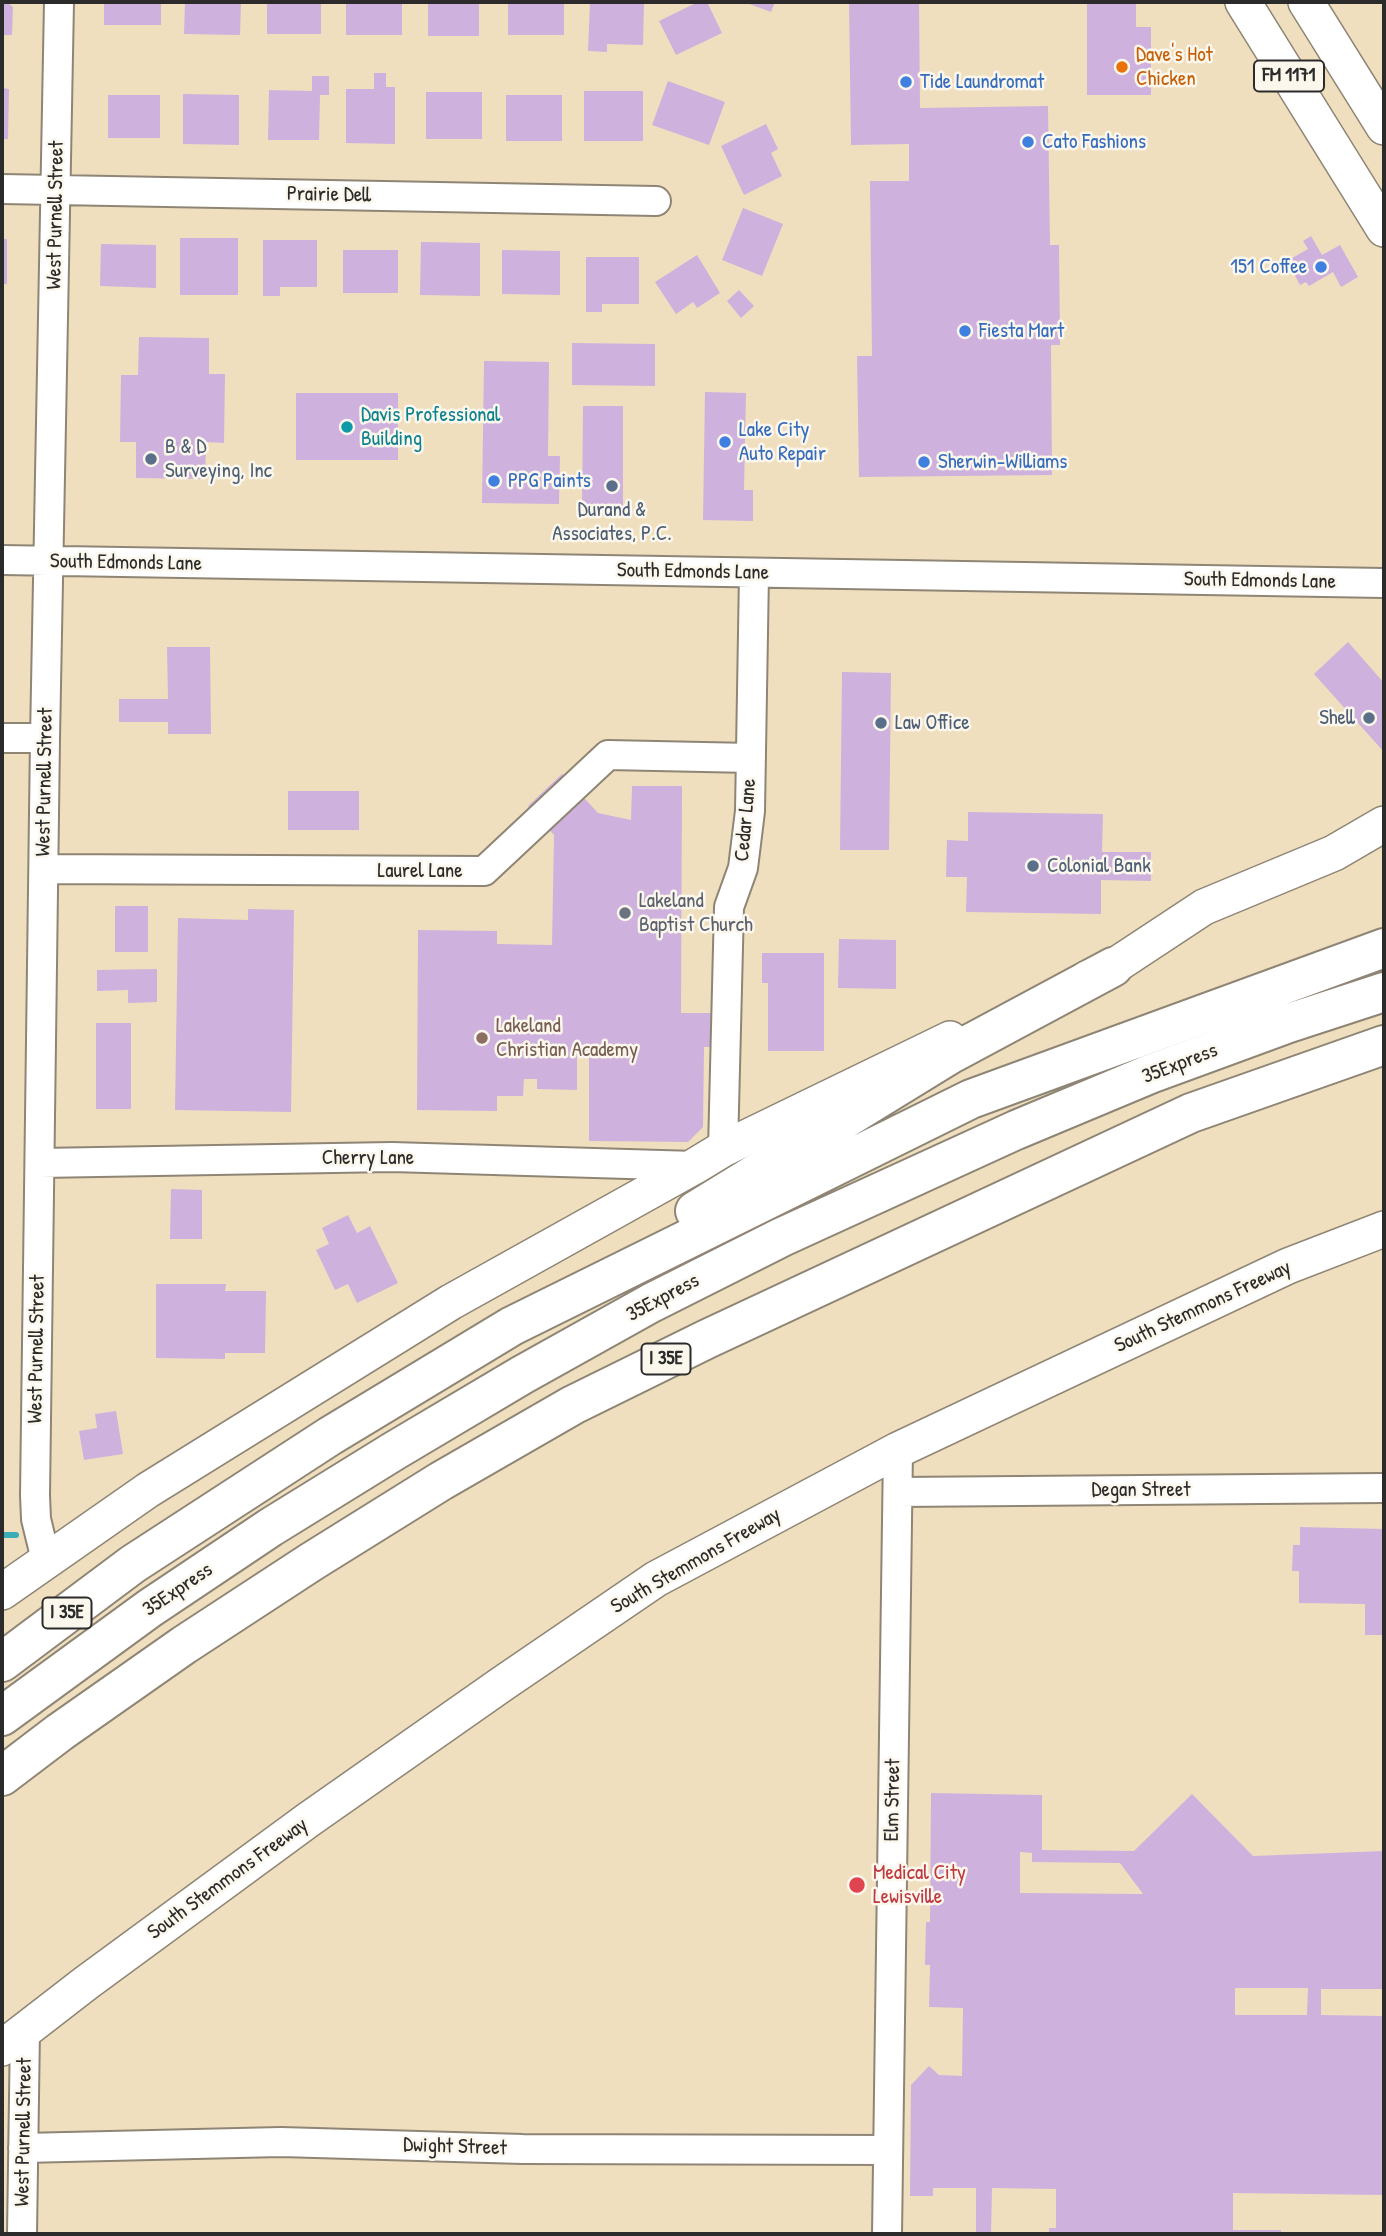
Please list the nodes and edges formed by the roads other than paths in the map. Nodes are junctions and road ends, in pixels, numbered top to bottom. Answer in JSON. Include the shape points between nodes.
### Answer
{"nodes":[{"id":1,"x":59,"y":2,"type":"edge"},
{"id":2,"x":1243,"y":2,"type":"edge"},
{"id":3,"x":1306,"y":2,"type":"edge"},
{"id":4,"x":1383,"y":125,"type":"edge"},
{"id":5,"x":1336,"y":151,"type":"junction"},
{"id":6,"x":2,"y":189,"type":"edge"},
{"id":7,"x":57,"y":190,"type":"junction"},
{"id":8,"x":656,"y":201,"type":"dead end"},
{"id":9,"x":1384,"y":229,"type":"edge"},
{"id":10,"x":2,"y":560,"type":"edge"},
{"id":11,"x":50,"y":561,"type":"junction"},
{"id":12,"x":754,"y":573,"type":"junction"},
{"id":13,"x":1384,"y":583,"type":"edge"},
{"id":14,"x":2,"y":738,"type":"edge"},
{"id":15,"x":45,"y":738,"type":"junction"},
{"id":16,"x":751,"y":758,"type":"junction"},
{"id":17,"x":1384,"y":824,"type":"edge"},
{"id":18,"x":44,"y":869,"type":"junction"},
{"id":19,"x":1384,"y":948,"type":"edge"},
{"id":20,"x":1113,"y":967,"type":"junction"},
{"id":21,"x":1384,"y":992,"type":"edge"},
{"id":22,"x":1384,"y":1045,"type":"edge"},
{"id":23,"x":709,"y":1157,"type":"junction"},
{"id":24,"x":40,"y":1163,"type":"junction"},
{"id":25,"x":1384,"y":1228,"type":"edge"},
{"id":26,"x":1335,"y":1247,"type":"junction"},
{"id":27,"x":1384,"y":1254,"type":"edge"},
{"id":28,"x":512,"y":1326,"type":"junction"},
{"id":29,"x":898,"y":1450,"type":"junction"},
{"id":30,"x":1384,"y":1488,"type":"edge"},
{"id":31,"x":898,"y":1492,"type":"junction"},
{"id":32,"x":46,"y":1560,"type":"junction"},
{"id":33,"x":2,"y":1592,"type":"edge"},
{"id":34,"x":2,"y":1661,"type":"edge"},
{"id":35,"x":2,"y":1716,"type":"edge"},
{"id":36,"x":2,"y":1776,"type":"edge"},
{"id":37,"x":13,"y":2038,"type":"edge"},
{"id":38,"x":23,"y":2148,"type":"junction"},
{"id":39,"x":888,"y":2150,"type":"junction"},
{"id":40,"x":22,"y":2234,"type":"edge"},
{"id":41,"x":887,"y":2234,"type":"edge"}],
"edges":[{"from":1,"to":7,"type":"street","name":"West Purnell Street"},
{"from":2,"to":5,"type":"main road","number":"FM 1171"},
{"from":3,"to":4,"type":"main road","number":"FM 1171"},
{"from":4,"to":5,"type":"main road"},
{"from":5,"to":9,"type":"main road","number":"FM 1171"},
{"from":6,"to":7,"type":"street","name":"Prairie Dell"},
{"from":7,"to":8,"type":"street","name":"Prairie Dell"},
{"from":7,"to":11,"type":"street","name":"West Purnell Street"},
{"from":10,"to":11,"type":"street","name":"South Edmonds Lane"},
{"from":11,"to":12,"type":"street","name":"South Edmonds Lane"},
{"from":11,"to":15,"type":"street","name":"West Purnell Street"},
{"from":12,"to":13,"type":"street","name":"South Edmonds Lane"},
{"from":12,"to":16,"type":"street","name":"Cedar Lane"},
{"from":14,"to":15,"type":"street"},
{"from":15,"to":18,"type":"street","name":"West Purnell Street"},
{"from":16,"to":18,"type":"street","name":"Laurel Lane","via":[[608,755],[484,872]]},
{"from":16,"to":23,"type":"street","name":"Cedar Lane","via":[[743,868],[729,907]]},
{"from":17,"to":20,"type":"main road","via":[[1334,853],[1204,906]]},
{"from":18,"to":24,"type":"street","name":"West Purnell Street"},
{"from":19,"to":28,"type":"highway","number":"I 35E","via":[[971,1099]]},
{"from":20,"to":23,"type":"main road","via":[[918,1053]]},
{"from":20,"to":28,"type":"highway","via":[[949,1055]]},
{"from":21,"to":35,"type":"highway","name":"35Express","via":[[1163,1070],[1016,1130],[782,1237],[651,1303],[271,1527]]},
{"from":22,"to":36,"type":"highway","number":"I 35E","via":[[1191,1113],[573,1405],[311,1562],[173,1653]]},
{"from":23,"to":24,"type":"street","name":"Cherry Lane"},
{"from":23,"to":32,"type":"main road","via":[[439,1309],[148,1490]]},
{"from":24,"to":32,"type":"street","name":"West Purnell Street","via":[[35,1495]]},
{"from":25,"to":26,"type":"main road","name":"South Stemmons Freeway"},
{"from":26,"to":27,"type":"main road"},
{"from":26,"to":29,"type":"main road","name":"South Stemmons Freeway"},
{"from":28,"to":34,"type":"highway","number":"I 35E","via":[[132,1564]]},
{"from":29,"to":31,"type":"street","name":"Elm Street"},
{"from":29,"to":37,"type":"main road","name":"South Stemmons Freeway","via":[[656,1579],[308,1820]]},
{"from":30,"to":31,"type":"street","name":"Degan Street"},
{"from":31,"to":39,"type":"street","name":"Elm Street"},
{"from":32,"to":33,"type":"main road"},
{"from":37,"to":38,"type":"street","name":"West Purnell Street"},
{"from":38,"to":39,"type":"street","name":"Dwight Street","via":[[281,2142],[523,2149]]},
{"from":38,"to":40,"type":"street","name":"West Purnell Street"},
{"from":39,"to":41,"type":"street","name":"Elm Street"}]}
